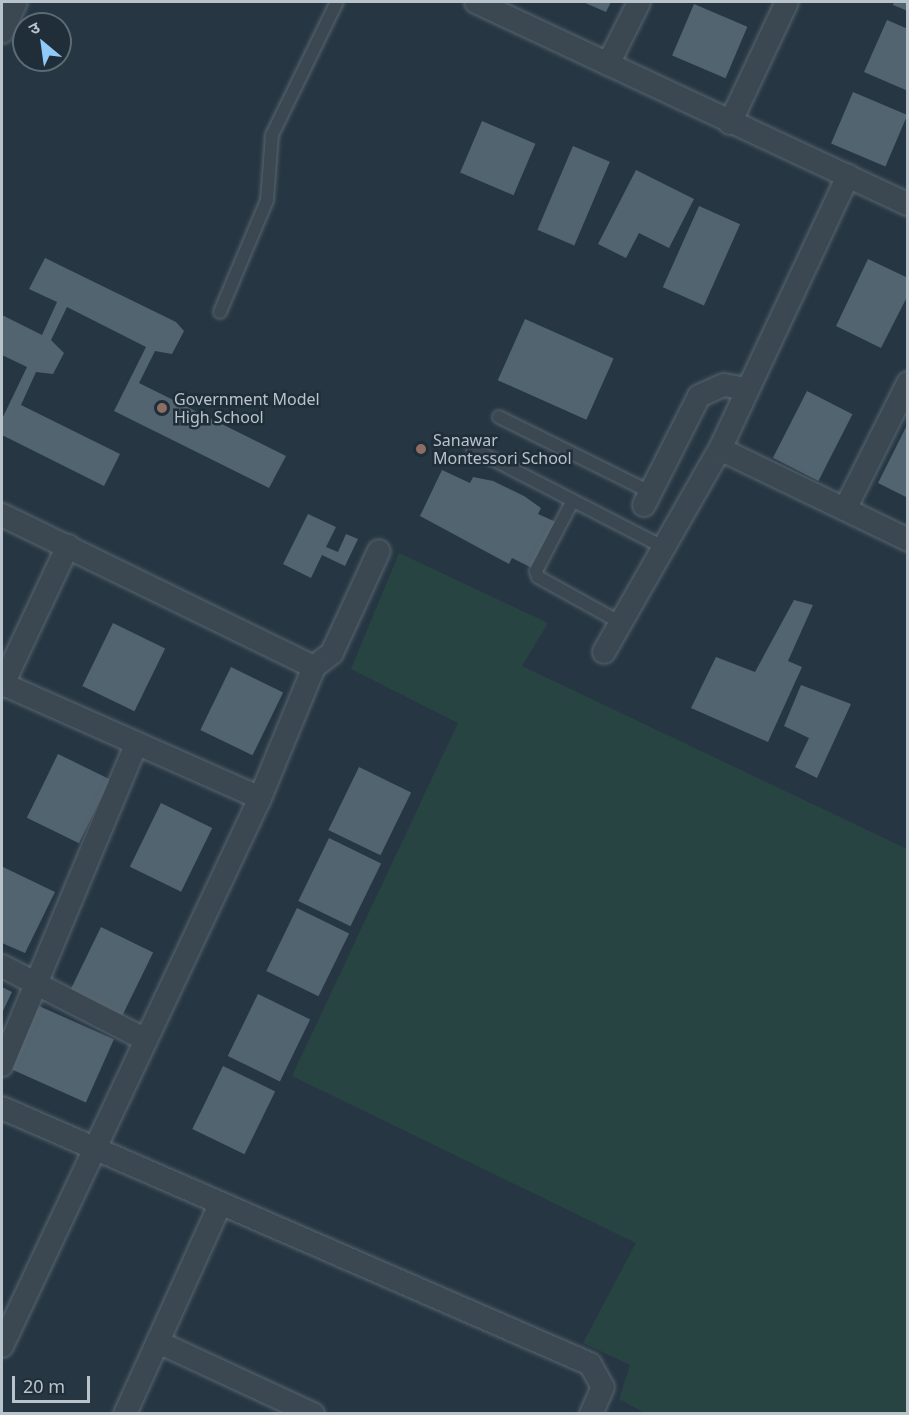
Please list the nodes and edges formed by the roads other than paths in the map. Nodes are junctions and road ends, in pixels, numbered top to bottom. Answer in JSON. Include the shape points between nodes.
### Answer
{"nodes":[{"id":1,"x":16,"y":2,"type":"edge"},
{"id":2,"x":337,"y":2,"type":"edge"},
{"id":3,"x":476,"y":2,"type":"edge"},
{"id":4,"x":639,"y":2,"type":"edge"},
{"id":5,"x":787,"y":2,"type":"edge"},
{"id":6,"x":2,"y":32,"type":"edge"},
{"id":7,"x":608,"y":64,"type":"junction"},
{"id":8,"x":730,"y":123,"type":"junction"},
{"id":9,"x":848,"y":176,"type":"junction"},
{"id":10,"x":908,"y":204,"type":"edge"},
{"id":11,"x":220,"y":312,"type":"dead end"},
{"id":12,"x":908,"y":383,"type":"edge"},
{"id":13,"x":746,"y":389,"type":"junction"},
{"id":14,"x":499,"y":417,"type":"dead end"},
{"id":15,"x":473,"y":449,"type":"dead end"},
{"id":16,"x":720,"y":449,"type":"junction"},
{"id":17,"x":647,"y":498,"type":"joint"},
{"id":18,"x":572,"y":502,"type":"junction"},
{"id":19,"x":845,"y":509,"type":"junction"},
{"id":20,"x":2,"y":515,"type":"edge"},
{"id":21,"x":908,"y":540,"type":"edge"},
{"id":22,"x":68,"y":546,"type":"junction"},
{"id":23,"x":663,"y":547,"type":"junction"},
{"id":24,"x":379,"y":550,"type":"dead end"},
{"id":25,"x":621,"y":623,"type":"junction"},
{"id":26,"x":604,"y":652,"type":"dead end"},
{"id":27,"x":314,"y":667,"type":"junction"},
{"id":28,"x":2,"y":685,"type":"edge"},
{"id":29,"x":137,"y":743,"type":"junction"},
{"id":30,"x":260,"y":798,"type":"junction"},
{"id":31,"x":2,"y":966,"type":"edge"},
{"id":32,"x":36,"y":984,"type":"junction"},
{"id":33,"x":146,"y":1040,"type":"junction"},
{"id":34,"x":2,"y":1065,"type":"edge"},
{"id":35,"x":2,"y":1108,"type":"edge"},
{"id":36,"x":93,"y":1151,"type":"junction"},
{"id":37,"x":220,"y":1205,"type":"junction"},
{"id":38,"x":158,"y":1342,"type":"junction"},
{"id":39,"x":2,"y":1346,"type":"edge"},
{"id":40,"x":125,"y":1413,"type":"edge"},
{"id":41,"x":313,"y":1413,"type":"edge"},
{"id":42,"x":591,"y":1413,"type":"edge"}],
"edges":[{"from":1,"to":6,"type":"street"},
{"from":2,"to":11,"type":"lane","via":[[272,135],[267,200]]},
{"from":3,"to":7,"type":"street"},
{"from":4,"to":7,"type":"street"},
{"from":5,"to":8,"type":"street"},
{"from":7,"to":8,"type":"street"},
{"from":8,"to":9,"type":"street"},
{"from":9,"to":10,"type":"street"},
{"from":9,"to":13,"type":"street"},
{"from":12,"to":19,"type":"street"},
{"from":13,"to":16,"type":"street"},
{"from":13,"to":17,"type":"street","via":[[724,385],[699,396]]},
{"from":14,"to":17,"type":"lane"},
{"from":15,"to":18,"type":"lane"},
{"from":16,"to":19,"type":"street"},
{"from":16,"to":23,"type":"street"},
{"from":18,"to":23,"type":"lane"},
{"from":18,"to":25,"type":"lane","via":[[536,571],[538,578]]},
{"from":19,"to":21,"type":"street"},
{"from":20,"to":22,"type":"street"},
{"from":22,"to":27,"type":"street"},
{"from":22,"to":28,"type":"street"},
{"from":23,"to":25,"type":"street"},
{"from":24,"to":27,"type":"street","via":[[332,653]]},
{"from":25,"to":26,"type":"street"},
{"from":27,"to":30,"type":"street"},
{"from":28,"to":29,"type":"street"},
{"from":29,"to":30,"type":"street"},
{"from":29,"to":32,"type":"street"},
{"from":30,"to":33,"type":"street"},
{"from":31,"to":32,"type":"street"},
{"from":32,"to":33,"type":"street"},
{"from":32,"to":34,"type":"street"},
{"from":33,"to":36,"type":"street"},
{"from":35,"to":36,"type":"street"},
{"from":36,"to":37,"type":"street"},
{"from":36,"to":39,"type":"street"},
{"from":37,"to":38,"type":"street"},
{"from":37,"to":42,"type":"street","via":[[590,1364],[603,1387]]},
{"from":38,"to":40,"type":"street"},
{"from":38,"to":41,"type":"street"}]}
